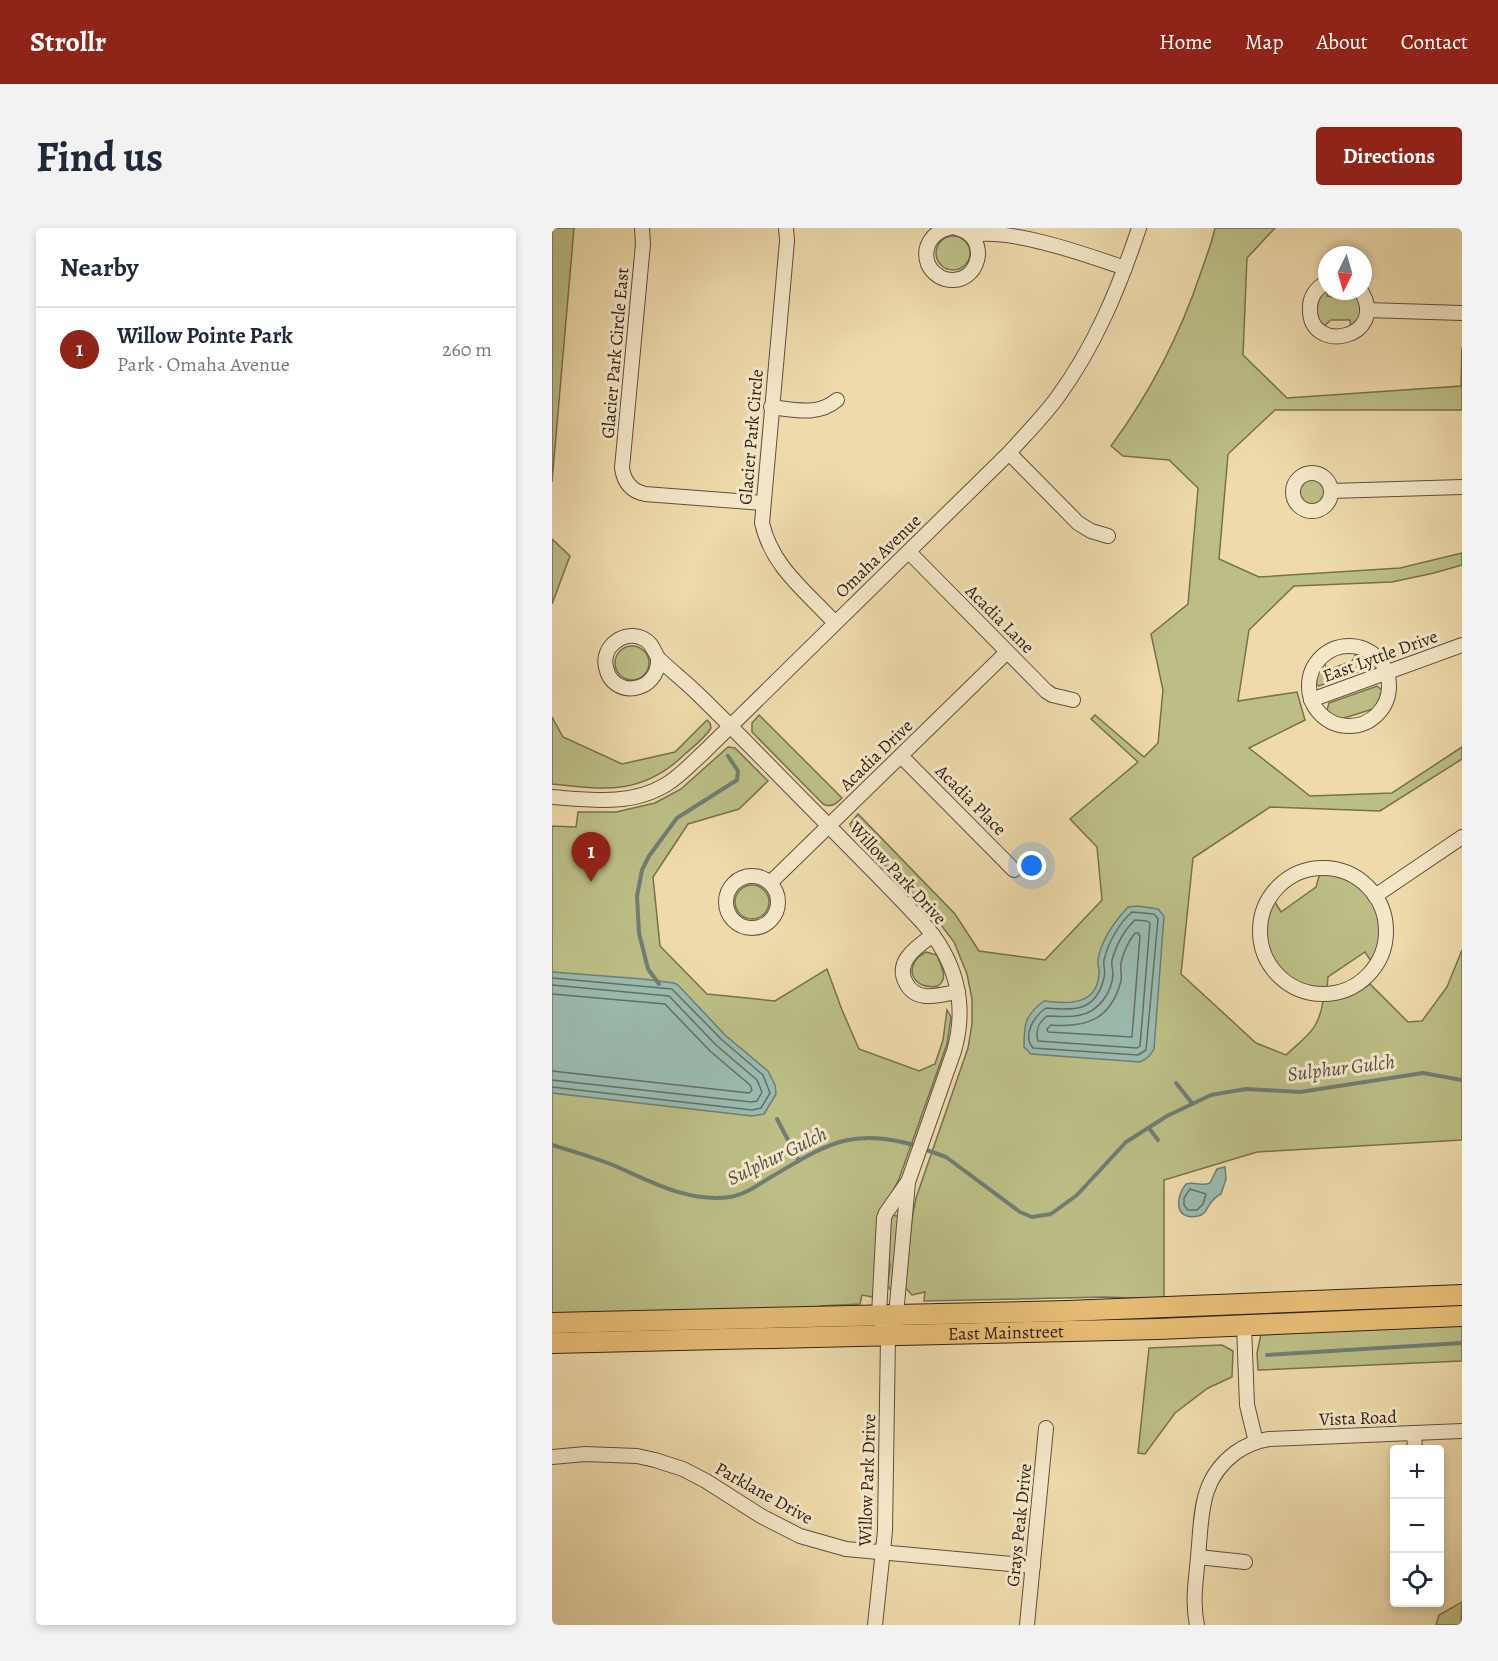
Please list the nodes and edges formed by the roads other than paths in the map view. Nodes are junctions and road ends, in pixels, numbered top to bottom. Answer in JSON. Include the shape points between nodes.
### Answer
{"nodes":[{"id":1,"x":642,"y":228,"type":"edge"},
{"id":2,"x":786,"y":228,"type":"edge"},
{"id":3,"x":949,"y":228,"type":"edge"},
{"id":4,"x":956,"y":228,"type":"edge"},
{"id":5,"x":1139,"y":228,"type":"edge"},
{"id":6,"x":971,"y":235,"type":"junction"},
{"id":7,"x":1125,"y":268,"type":"junction"},
{"id":8,"x":1318,"y":290,"type":"edge"},
{"id":9,"x":1366,"y":300,"type":"edge"},
{"id":10,"x":1367,"y":310,"type":"junction"},
{"id":11,"x":1462,"y":313,"type":"edge"},
{"id":12,"x":837,"y":400,"type":"dead end"},
{"id":13,"x":771,"y":407,"type":"junction"},
{"id":14,"x":1008,"y":453,"type":"junction"},
{"id":15,"x":1462,"y":487,"type":"edge"},
{"id":16,"x":1330,"y":491,"type":"dead end"},
{"id":17,"x":763,"y":503,"type":"junction"},
{"id":18,"x":1108,"y":536,"type":"dead end"},
{"id":19,"x":909,"y":552,"type":"junction"},
{"id":20,"x":835,"y":623,"type":"junction"},
{"id":21,"x":1462,"y":645,"type":"edge"},
{"id":22,"x":1007,"y":652,"type":"junction"},
{"id":23,"x":658,"y":658,"type":"dead end"},
{"id":24,"x":1387,"y":672,"type":"junction"},
{"id":25,"x":1073,"y":700,"type":"dead end"},
{"id":26,"x":1311,"y":700,"type":"junction"},
{"id":27,"x":731,"y":726,"type":"junction"},
{"id":28,"x":901,"y":756,"type":"junction"},
{"id":29,"x":552,"y":797,"type":"edge"},
{"id":30,"x":829,"y":826,"type":"junction"},
{"id":31,"x":1462,"y":837,"type":"edge"},
{"id":32,"x":1014,"y":870,"type":"dead end"},
{"id":33,"x":770,"y":883,"type":"dead end"},
{"id":34,"x":1375,"y":896,"type":"junction"},
{"id":35,"x":933,"y":935,"type":"junction"},
{"id":36,"x":958,"y":992,"type":"junction"},
{"id":37,"x":908,"y":1182,"type":"junction"},
{"id":38,"x":1462,"y":1295,"type":"edge"},
{"id":39,"x":887,"y":1315,"type":"junction"},
{"id":40,"x":1462,"y":1316,"type":"edge"},
{"id":41,"x":552,"y":1323,"type":"edge"},
{"id":42,"x":1244,"y":1326,"type":"junction"},
{"id":43,"x":888,"y":1336,"type":"junction"},
{"id":44,"x":552,"y":1344,"type":"edge"},
{"id":45,"x":1046,"y":1428,"type":"dead end"},
{"id":46,"x":1462,"y":1431,"type":"edge"},
{"id":47,"x":1414,"y":1433,"type":"junction"},
{"id":48,"x":1256,"y":1442,"type":"junction"},
{"id":49,"x":1415,"y":1445,"type":"edge"},
{"id":50,"x":552,"y":1457,"type":"edge"},
{"id":51,"x":883,"y":1552,"type":"junction"},
{"id":52,"x":1198,"y":1557,"type":"junction"},
{"id":53,"x":1245,"y":1562,"type":"dead end"},
{"id":54,"x":1033,"y":1566,"type":"junction"},
{"id":55,"x":875,"y":1625,"type":"edge"},
{"id":56,"x":1027,"y":1625,"type":"edge"},
{"id":57,"x":1197,"y":1625,"type":"edge"}],
"edges":[{"from":1,"to":17,"type":"street","name":"Glacier Park Circle East","via":[[622,468],[626,482],[633,490],[645,494]]},
{"from":2,"to":13,"type":"street","name":"Glacier Park Circle"},
{"from":3,"to":6,"type":"street","via":[[934,235],[926,251],[930,268],[943,278],[961,278],[973,270],[979,252]]},
{"from":4,"to":6,"type":"street"},
{"from":5,"to":7,"type":"street","name":"Omaha Avenue"},
{"from":6,"to":7,"type":"street","via":[[991,231],[1030,237]]},
{"from":7,"to":14,"type":"street","name":"Omaha Avenue","via":[[1104,320],[1074,373],[1046,412]]},
{"from":8,"to":10,"type":"street","via":[[1310,306],[1312,320],[1320,331],[1333,337],[1347,336],[1359,329]]},
{"from":9,"to":10,"type":"street"},
{"from":10,"to":11,"type":"street"},
{"from":12,"to":13,"type":"street","via":[[814,411]]},
{"from":13,"to":17,"type":"street","name":"Glacier Park Circle"},
{"from":14,"to":18,"type":"street","via":[[1078,523]]},
{"from":14,"to":19,"type":"street","name":"Omaha Avenue"},
{"from":15,"to":16,"type":"street"},
{"from":17,"to":20,"type":"street","name":"Glacier Park Circle","via":[[762,523],[772,554]]},
{"from":19,"to":20,"type":"street","name":"Omaha Avenue"},
{"from":19,"to":22,"type":"street","name":"Acadia Lane"},
{"from":20,"to":27,"type":"street","name":"Omaha Avenue"},
{"from":21,"to":24,"type":"street","name":"East Lyttle Drive"},
{"from":22,"to":25,"type":"street","name":"Acadia Lane","via":[[1046,691]]},
{"from":22,"to":28,"type":"street","name":"Acadia Drive"},
{"from":23,"to":27,"type":"street","name":"Willow Park Drive"},
{"from":24,"to":26,"type":"street","name":"East Lyttle Drive"},
{"from":24,"to":26,"type":"street","via":[[1390,689],[1385,705],[1359,725],[1342,726],[1327,719]]},
{"from":24,"to":26,"type":"street","via":[[1365,648],[1348,645],[1331,649],[1318,660],[1310,675]]},
{"from":27,"to":29,"type":"street","name":"Omaha Avenue","via":[[676,777],[651,792],[612,801]]},
{"from":27,"to":30,"type":"street","name":"Willow Park Drive"},
{"from":28,"to":30,"type":"street","name":"Acadia Drive"},
{"from":28,"to":32,"type":"street","name":"Acadia Place"},
{"from":30,"to":33,"type":"street","name":"Acadia Drive"},
{"from":30,"to":35,"type":"street","name":"Willow Park Drive"},
{"from":31,"to":34,"type":"street"},
{"from":34,"to":34,"type":"street","via":[[1360,880],[1334,869],[1305,871],[1286,880],[1271,896],[1262,915],[1261,944],[1270,964],[1285,981],[1306,991],[1329,993],[1357,983],[1374,968],[1384,947],[1384,917]]},
{"from":35,"to":36,"type":"street","name":"Willow Park Drive","via":[[948,959]]},
{"from":35,"to":36,"type":"street","via":[[906,960],[906,984],[928,996]]},
{"from":36,"to":37,"type":"street","name":"Willow Park Drive","via":[[956,1044]]},
{"from":37,"to":39,"type":"street","name":"Willow Park Drive"},
{"from":37,"to":39,"type":"street","name":"Willow Park Drive","via":[[884,1218]]},
{"from":38,"to":39,"type":"main road","name":"East Mainstreet","via":[[1179,1308]]},
{"from":39,"to":41,"type":"main road","name":"East Mainstreet"},
{"from":39,"to":43,"type":"street","name":"Willow Park Drive"},
{"from":40,"to":42,"type":"main road","name":"East Mainstreet"},
{"from":42,"to":43,"type":"main road","name":"East Mainstreet"},
{"from":42,"to":48,"type":"street","via":[[1247,1405]]},
{"from":43,"to":44,"type":"main road","name":"East Mainstreet"},
{"from":43,"to":51,"type":"street","name":"Willow Park Drive"},
{"from":45,"to":54,"type":"street","name":"Grays Peak Drive"},
{"from":46,"to":47,"type":"street","name":"Vista Road"},
{"from":47,"to":48,"type":"street","name":"Vista Road"},
{"from":47,"to":49,"type":"street"},
{"from":48,"to":52,"type":"street","via":[[1232,1455],[1210,1481],[1203,1500]]},
{"from":50,"to":51,"type":"street","name":"Parklane Drive","via":[[585,1454],[655,1460],[706,1481],[800,1536],[846,1549]]},
{"from":51,"to":54,"type":"street","name":"Parklane Drive"},
{"from":51,"to":55,"type":"street","name":"Willow Park Drive"},
{"from":52,"to":53,"type":"street"},
{"from":52,"to":57,"type":"street","via":[[1194,1598]]},
{"from":54,"to":56,"type":"street","name":"Grays Peak Drive"}]}
